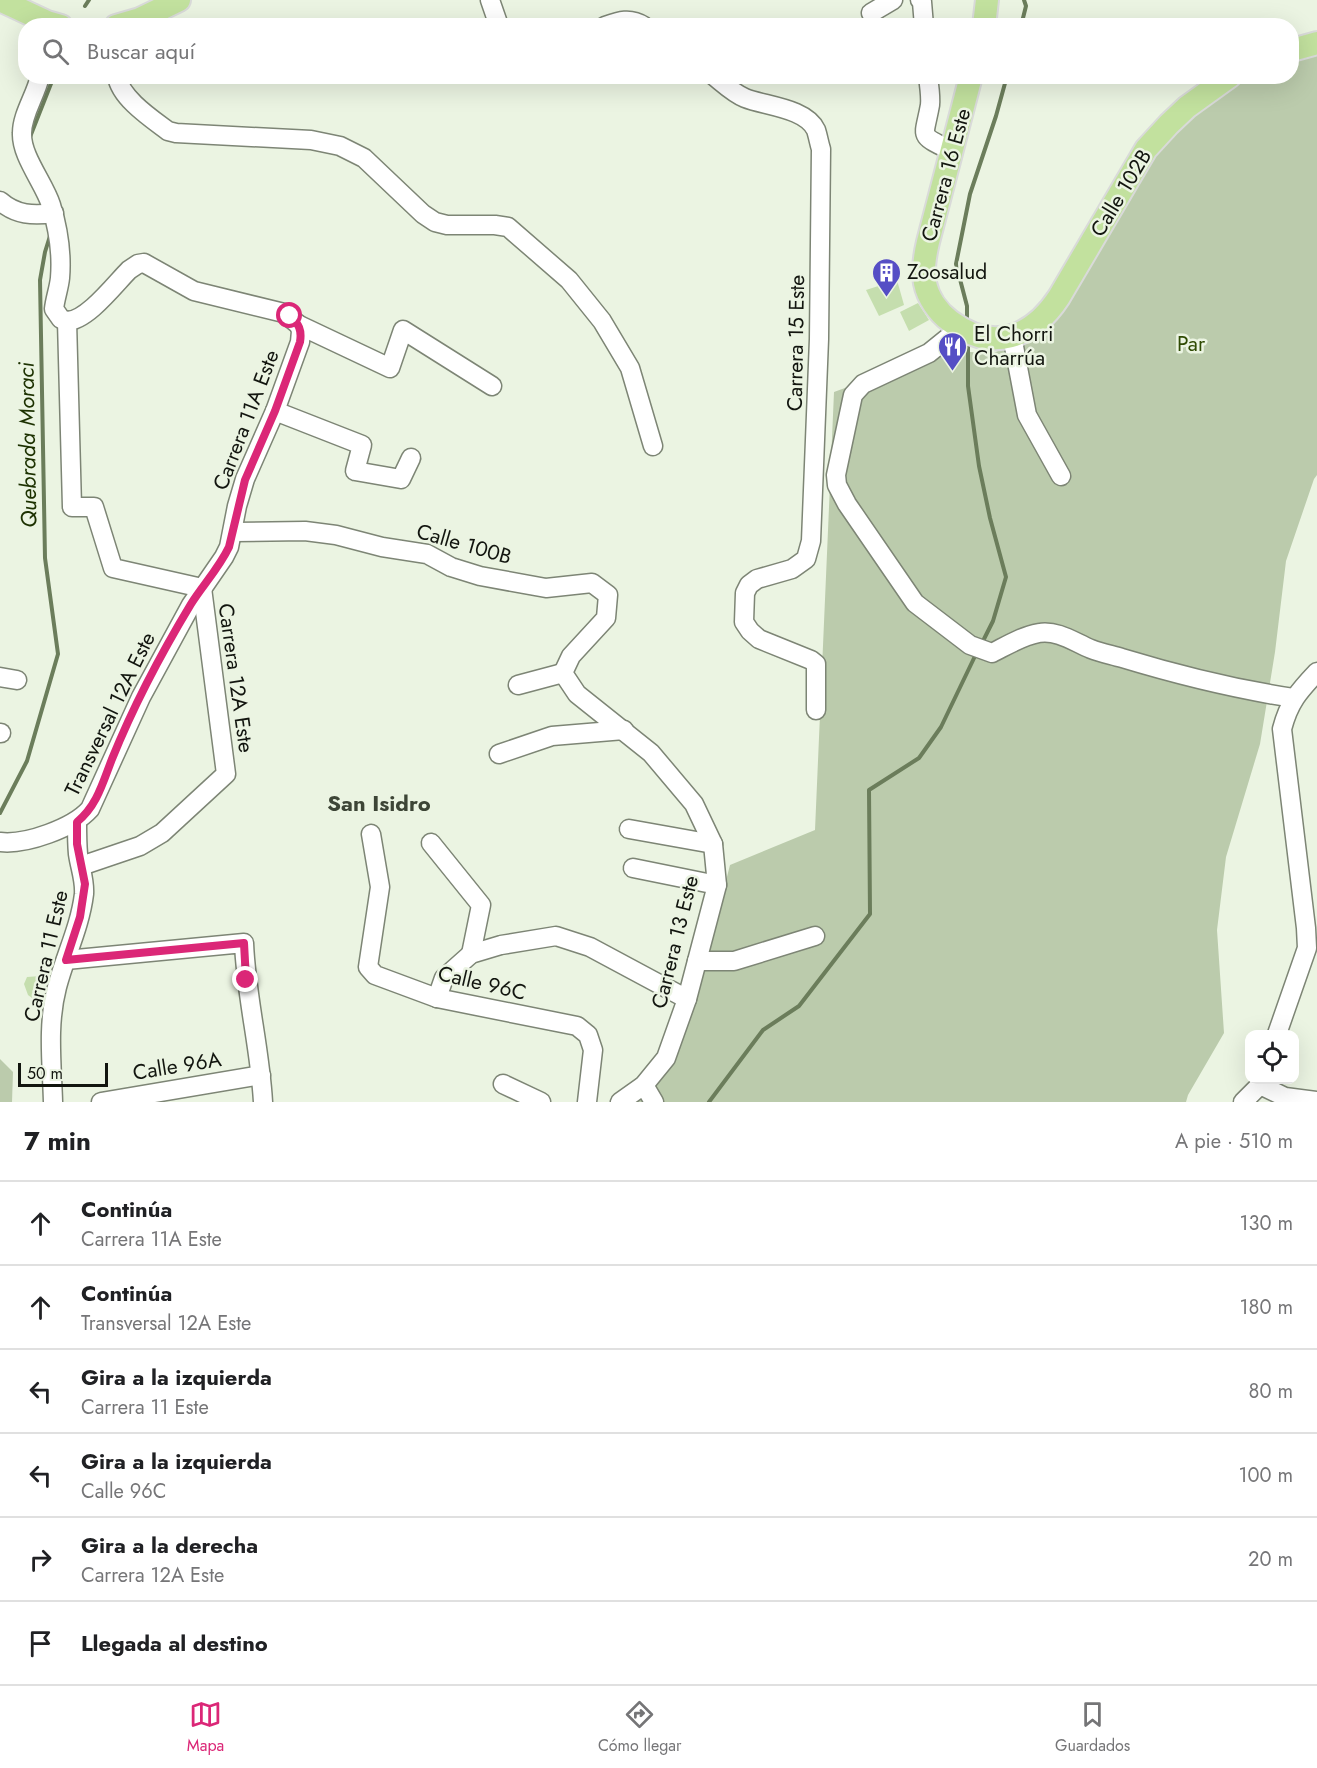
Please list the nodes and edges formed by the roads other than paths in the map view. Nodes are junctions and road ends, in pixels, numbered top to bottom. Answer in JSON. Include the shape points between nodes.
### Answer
{"nodes":[{"id":1,"x":0,"y":0,"type":"edge"},
{"id":2,"x":179,"y":0,"type":"edge"},
{"id":3,"x":490,"y":0,"type":"edge"},
{"id":4,"x":893,"y":0,"type":"edge"},
{"id":5,"x":920,"y":0,"type":"edge"},
{"id":6,"x":987,"y":0,"type":"edge"},
{"id":7,"x":871,"y":13,"type":"dead end"},
{"id":8,"x":39,"y":18,"type":"edge"},
{"id":9,"x":142,"y":18,"type":"edge"},
{"id":10,"x":496,"y":18,"type":"edge"},
{"id":11,"x":923,"y":18,"type":"edge"},
{"id":12,"x":985,"y":18,"type":"edge"},
{"id":13,"x":1317,"y":43,"type":"edge"},
{"id":14,"x":1299,"y":48,"type":"edge"},
{"id":15,"x":37,"y":84,"type":"edge"},
{"id":16,"x":119,"y":84,"type":"edge"},
{"id":17,"x":724,"y":84,"type":"edge"},
{"id":18,"x":929,"y":84,"type":"edge"},
{"id":19,"x":969,"y":84,"type":"edge"},
{"id":20,"x":1219,"y":84,"type":"edge"},
{"id":21,"x":952,"y":151,"type":"junction"},
{"id":22,"x":0,"y":201,"type":"edge"},
{"id":23,"x":54,"y":213,"type":"junction"},
{"id":24,"x":67,"y":321,"type":"junction"},
{"id":25,"x":299,"y":325,"type":"junction"},
{"id":26,"x":960,"y":328,"type":"junction"},
{"id":27,"x":1022,"y":332,"type":"junction"},
{"id":28,"x":492,"y":386,"type":"dead end"},
{"id":29,"x":275,"y":411,"type":"junction"},
{"id":30,"x":653,"y":446,"type":"dead end"},
{"id":31,"x":411,"y":458,"type":"dead end"},
{"id":32,"x":1062,"y":476,"type":"dead end"},
{"id":33,"x":234,"y":531,"type":"junction"},
{"id":34,"x":201,"y":588,"type":"junction"},
{"id":35,"x":1317,"y":672,"type":"edge"},
{"id":36,"x":564,"y":673,"type":"junction"},
{"id":37,"x":518,"y":685,"type":"dead end"},
{"id":38,"x":1293,"y":698,"type":"junction"},
{"id":39,"x":816,"y":710,"type":"dead end"},
{"id":40,"x":624,"y":730,"type":"junction"},
{"id":41,"x":499,"y":754,"type":"dead end"},
{"id":42,"x":77,"y":822,"type":"junction"},
{"id":43,"x":630,"y":829,"type":"dead end"},
{"id":44,"x":372,"y":834,"type":"dead end"},
{"id":45,"x":0,"y":842,"type":"edge"},
{"id":46,"x":431,"y":843,"type":"dead end"},
{"id":47,"x":713,"y":843,"type":"junction"},
{"id":48,"x":81,"y":866,"type":"junction"},
{"id":49,"x":633,"y":868,"type":"dead end"},
{"id":50,"x":717,"y":885,"type":"junction"},
{"id":51,"x":815,"y":936,"type":"dead end"},
{"id":52,"x":471,"y":954,"type":"junction"},
{"id":53,"x":66,"y":960,"type":"junction"},
{"id":54,"x":697,"y":961,"type":"junction"},
{"id":55,"x":437,"y":998,"type":"junction"},
{"id":56,"x":687,"y":999,"type":"junction"},
{"id":57,"x":1279,"y":1030,"type":"edge"},
{"id":58,"x":261,"y":1075,"type":"junction"},
{"id":59,"x":503,"y":1084,"type":"dead end"},
{"id":60,"x":1259,"y":1084,"type":"edge"},
{"id":61,"x":1264,"y":1084,"type":"edge"},
{"id":62,"x":644,"y":1085,"type":"junction"},
{"id":63,"x":1317,"y":1101,"type":"edge"},
{"id":64,"x":52,"y":1102,"type":"edge"},
{"id":65,"x":100,"y":1102,"type":"edge"},
{"id":66,"x":262,"y":1102,"type":"edge"},
{"id":67,"x":541,"y":1102,"type":"edge"},
{"id":68,"x":587,"y":1102,"type":"edge"},
{"id":69,"x":620,"y":1102,"type":"edge"},
{"id":70,"x":654,"y":1102,"type":"edge"},
{"id":71,"x":1244,"y":1102,"type":"edge"}],
"edges":[{"from":1,"to":8,"type":"main road"},
{"from":2,"to":9,"type":"main road"},
{"from":3,"to":10,"type":"street"},
{"from":4,"to":7,"type":"street"},
{"from":5,"to":11,"type":"street"},
{"from":6,"to":12,"type":"main road"},
{"from":13,"to":14,"type":"main road"},
{"from":15,"to":23,"type":"street","via":[[22,133],[26,152]]},
{"from":16,"to":30,"type":"street","via":[[128,98],[168,131],[311,140],[340,146],[364,158],[435,222],[508,227],[569,280],[602,321],[630,368]]},
{"from":17,"to":39,"type":"street","name":"Carrera 15 Este","via":[[737,94],[806,119],[815,128],[821,149],[811,541],[806,559],[792,569],[749,585],[744,621],[759,639],[816,664]]},
{"from":18,"to":21,"type":"street","via":[[926,135]]},
{"from":19,"to":21,"type":"main road","name":"Carrera 16 Este"},
{"from":20,"to":27,"type":"main road","name":"Calle 102B","via":[[1187,107],[1146,149],[1059,297],[1044,316]]},
{"from":21,"to":26,"type":"main road","name":"Carrera 16 Este","via":[[924,271],[937,309]]},
{"from":22,"to":23,"type":"street","via":[[18,213]]},
{"from":23,"to":24,"type":"street","via":[[60,279],[54,309],[60,319]]},
{"from":24,"to":25,"type":"street","via":[[83,316],[129,270],[144,263],[185,288],[284,312]]},
{"from":24,"to":34,"type":"street","via":[[72,507],[94,507],[113,568]]},
{"from":25,"to":28,"type":"street","via":[[390,368],[403,330]]},
{"from":25,"to":29,"type":"street","name":"Carrera 11A Este","via":[[300,342]]},
{"from":26,"to":27,"type":"main road","name":"Carrera 16 Este","via":[[992,339]]},
{"from":26,"to":38,"type":"street","via":[[929,353],[875,377],[853,395],[836,475],[840,493],[915,603],[970,645],[992,653],[1040,633],[1052,634],[1072,638],[1090,649],[1205,681]]},
{"from":27,"to":32,"type":"street","via":[[1027,415]]},
{"from":29,"to":31,"type":"street","via":[[362,444],[355,471],[401,479]]},
{"from":29,"to":33,"type":"street","name":"Carrera 11A Este","via":[[243,486]]},
{"from":33,"to":34,"type":"street","name":"Transversal 12A Este","via":[[224,557]]},
{"from":33,"to":36,"type":"street","name":"Calle 100B","via":[[336,535],[427,554],[480,576],[546,588],[592,583],[608,595],[606,618],[571,656]]},
{"from":34,"to":42,"type":"street","name":"Transversal 12A Este","via":[[141,697],[95,801]]},
{"from":34,"to":48,"type":"street","name":"Carrera 12A Este","via":[[226,774],[155,837]]},
{"from":35,"to":38,"type":"street"},
{"from":36,"to":37,"type":"street"},
{"from":36,"to":40,"type":"street","name":"Carrera 13 Este","via":[[577,693]]},
{"from":38,"to":57,"type":"street","via":[[1282,729],[1307,948]]},
{"from":40,"to":41,"type":"street","via":[[552,736]]},
{"from":40,"to":47,"type":"street","name":"Carrera 13 Este","via":[[651,753],[694,804]]},
{"from":42,"to":45,"type":"street","via":[[23,841]]},
{"from":42,"to":48,"type":"street","name":"Carrera 11 Este"},
{"from":43,"to":47,"type":"street"},
{"from":44,"to":55,"type":"street","name":"Calle 96C","via":[[380,886],[368,968],[375,975]]},
{"from":46,"to":52,"type":"street","via":[[481,905]]},
{"from":47,"to":50,"type":"street","name":"Carrera 13 Este"},
{"from":48,"to":53,"type":"street","name":"Carrera 11 Este","via":[[84,894]]},
{"from":49,"to":50,"type":"street"},
{"from":50,"to":54,"type":"street","name":"Carrera 13 Este"},
{"from":51,"to":54,"type":"street","via":[[734,961]]},
{"from":52,"to":55,"type":"street","via":[[444,978]]},
{"from":52,"to":56,"type":"street","via":[[556,936],[590,947]]},
{"from":53,"to":58,"type":"street","via":[[244,943]]},
{"from":53,"to":64,"type":"street","name":"Carrera 11 Este","via":[[50,1030]]},
{"from":54,"to":56,"type":"street","name":"Carrera 13 Este"},
{"from":55,"to":68,"type":"street","name":"Calle 96C","via":[[578,1026],[588,1035],[592,1050]]},
{"from":56,"to":62,"type":"street","name":"Carrera 13 Este","via":[[666,1058]]},
{"from":58,"to":65,"type":"street","name":"Calle 96A"},
{"from":58,"to":66,"type":"street"},
{"from":59,"to":67,"type":"street"},
{"from":60,"to":71,"type":"street"},
{"from":61,"to":63,"type":"street","via":[[1285,1097]]},
{"from":62,"to":69,"type":"street","name":"Carrera 13 Este"},
{"from":62,"to":70,"type":"street"}]}
